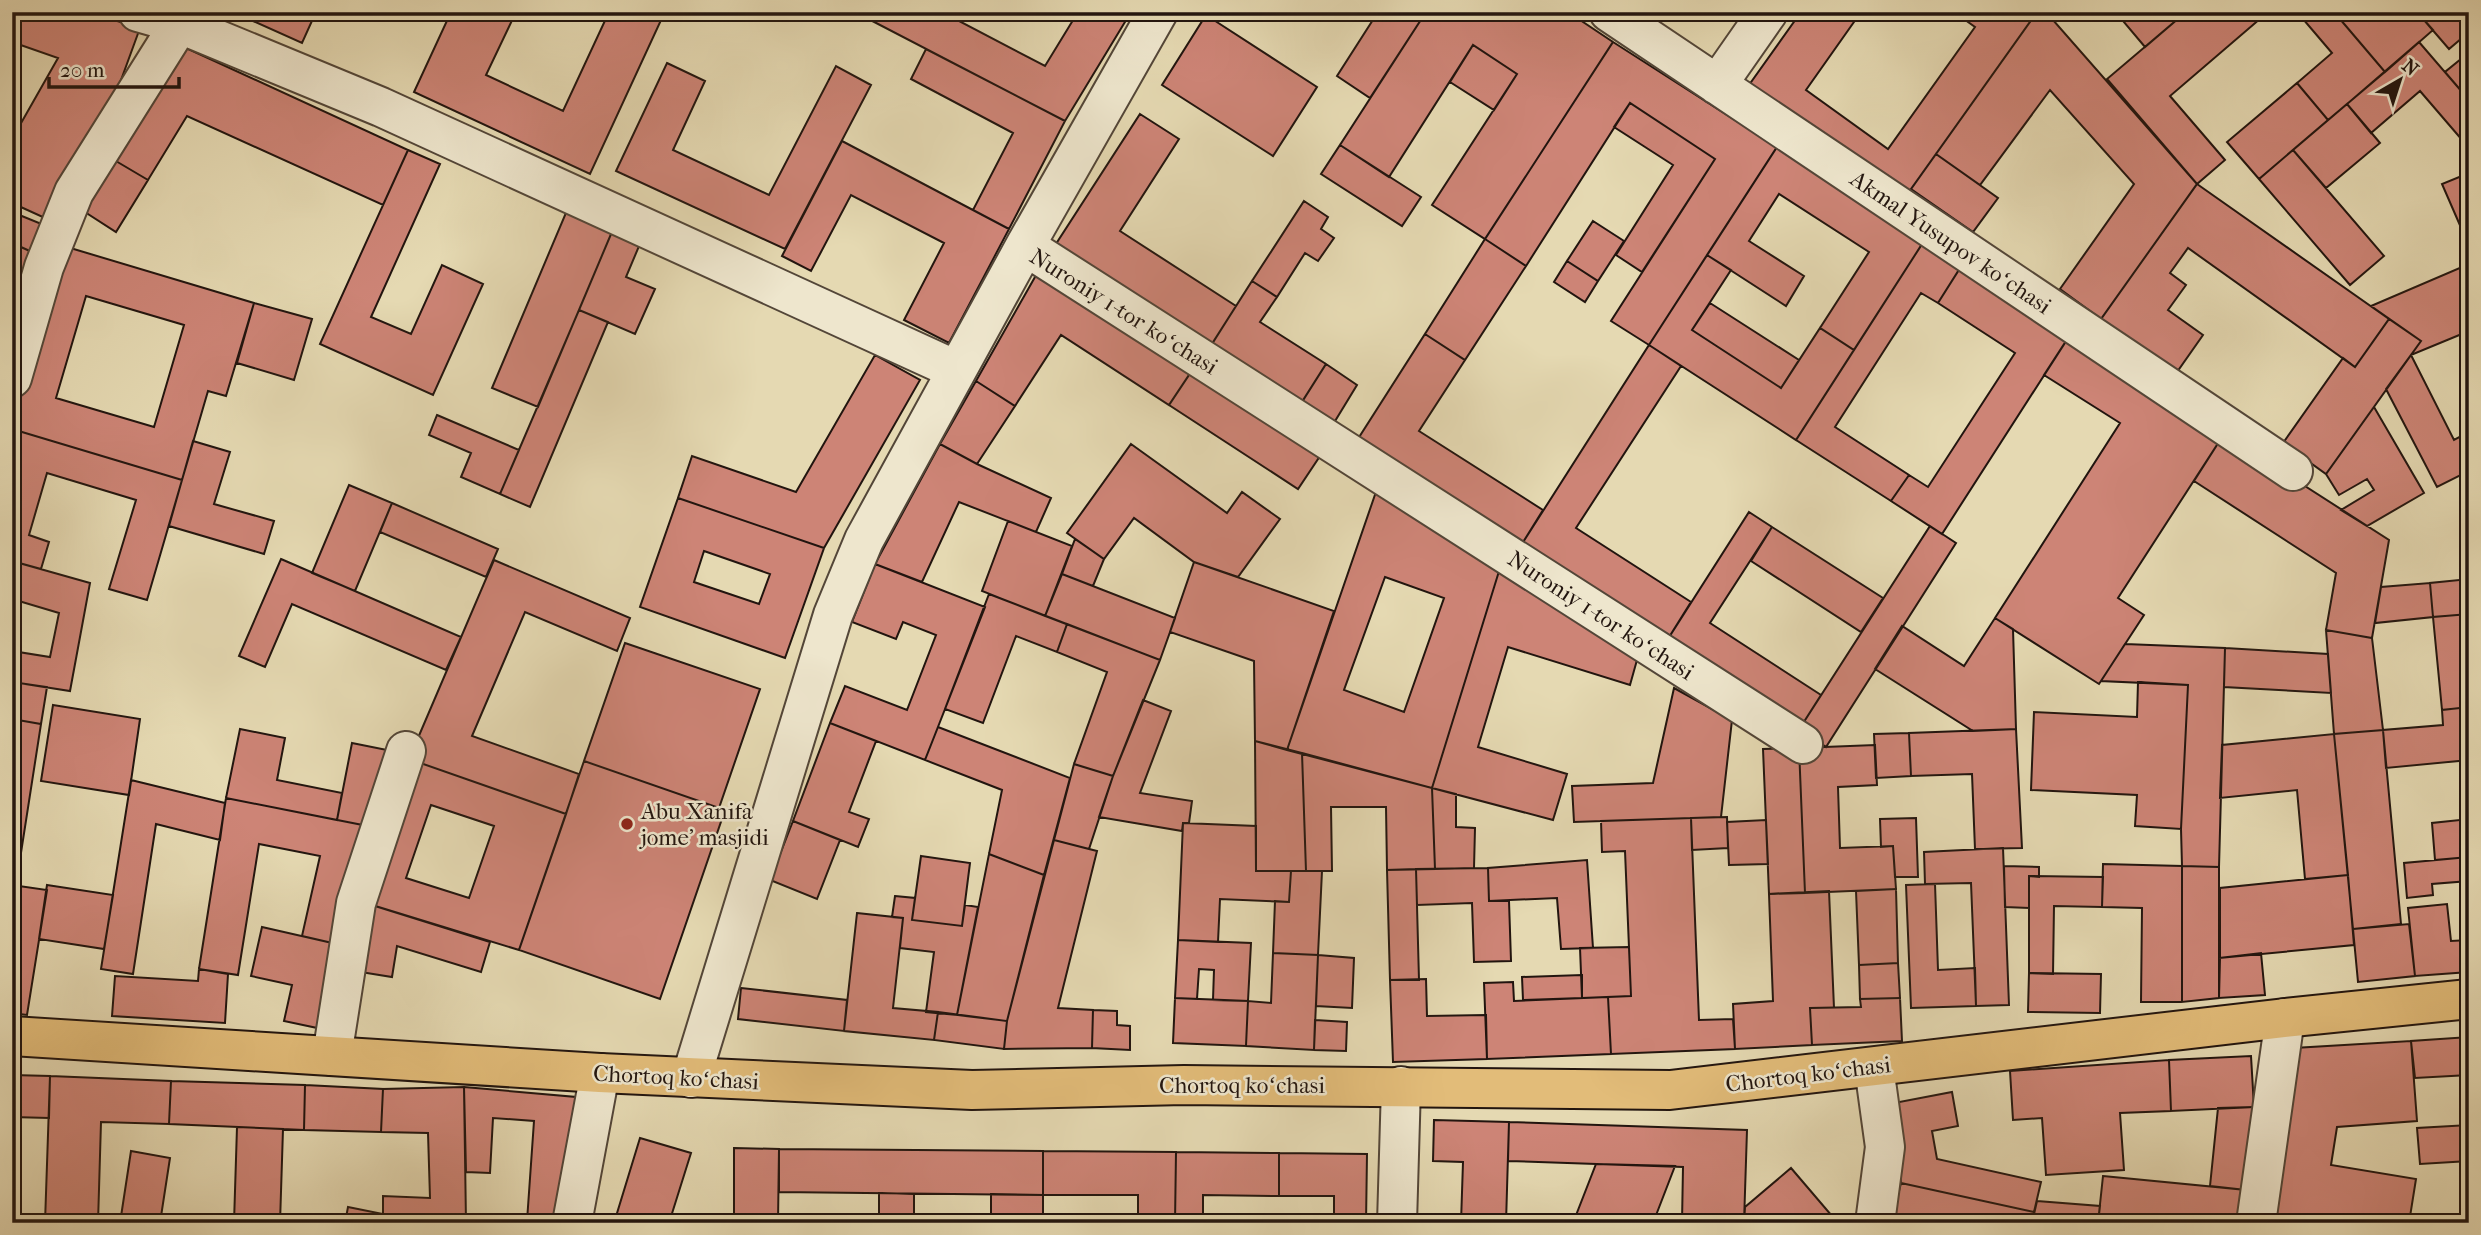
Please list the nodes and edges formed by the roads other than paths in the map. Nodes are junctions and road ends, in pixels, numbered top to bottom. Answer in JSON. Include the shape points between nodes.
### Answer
{"nodes":[{"id":1,"x":138,"y":12,"type":"edge"},
{"id":2,"x":1158,"y":12,"type":"edge"},
{"id":3,"x":1609,"y":12,"type":"edge"},
{"id":4,"x":1768,"y":12,"type":"edge"},
{"id":5,"x":183,"y":18,"type":"edge"},
{"id":6,"x":1717,"y":85,"type":"junction"},
{"id":7,"x":1025,"y":246,"type":"junction"},
{"id":8,"x":956,"y":370,"type":"junction"},
{"id":9,"x":12,"y":378,"type":"edge"},
{"id":10,"x":2293,"y":471,"type":"dead end"},
{"id":11,"x":1803,"y":744,"type":"dead end"},
{"id":12,"x":406,"y":751,"type":"dead end"},
{"id":13,"x":2469,"y":999,"type":"edge"},
{"id":14,"x":2285,"y":1018,"type":"junction"},
{"id":15,"x":12,"y":1036,"type":"edge"},
{"id":16,"x":332,"y":1056,"type":"junction"},
{"id":17,"x":1874,"y":1067,"type":"junction"},
{"id":18,"x":600,"y":1073,"type":"junction"},
{"id":19,"x":691,"y":1078,"type":"junction"},
{"id":20,"x":1401,"y":1086,"type":"junction"},
{"id":21,"x":572,"y":1223,"type":"edge"},
{"id":22,"x":1397,"y":1223,"type":"edge"},
{"id":23,"x":1875,"y":1223,"type":"edge"},
{"id":24,"x":2256,"y":1223,"type":"edge"}],
"edges":[{"from":1,"to":5,"type":"street"},
{"from":2,"to":7,"type":"street"},
{"from":3,"to":6,"type":"street","name":"Akmal Yusupov koʻchasi"},
{"from":4,"to":6,"type":"street"},
{"from":5,"to":8,"type":"street"},
{"from":5,"to":9,"type":"street","via":[[74,192],[44,267]]},
{"from":6,"to":10,"type":"street","name":"Akmal Yusupov koʻchasi"},
{"from":7,"to":8,"type":"street","name":"Nuroniy 1-tor koʻchasi"},
{"from":7,"to":11,"type":"street","name":"Nuroniy 1-tor koʻchasi"},
{"from":8,"to":19,"type":"street","name":"Nuroniy 1-tor koʻchasi","via":[[864,540],[838,603]]},
{"from":12,"to":16,"type":"street","via":[[356,903]]},
{"from":13,"to":14,"type":"main road","name":"Chortoq koʻchasi"},
{"from":14,"to":17,"type":"main road","name":"Chortoq koʻchasi"},
{"from":14,"to":24,"type":"street"},
{"from":15,"to":16,"type":"main road","name":"Chortoq koʻchasi"},
{"from":16,"to":18,"type":"main road","name":"Chortoq koʻchasi"},
{"from":17,"to":20,"type":"main road","name":"Chortoq koʻchasi","via":[[1670,1090]]},
{"from":17,"to":23,"type":"street","via":[[1885,1147]]},
{"from":18,"to":19,"type":"main road","name":"Chortoq koʻchasi"},
{"from":18,"to":21,"type":"street"},
{"from":19,"to":20,"type":"main road","name":"Chortoq koʻchasi","via":[[972,1090]]},
{"from":20,"to":22,"type":"street"}]}
